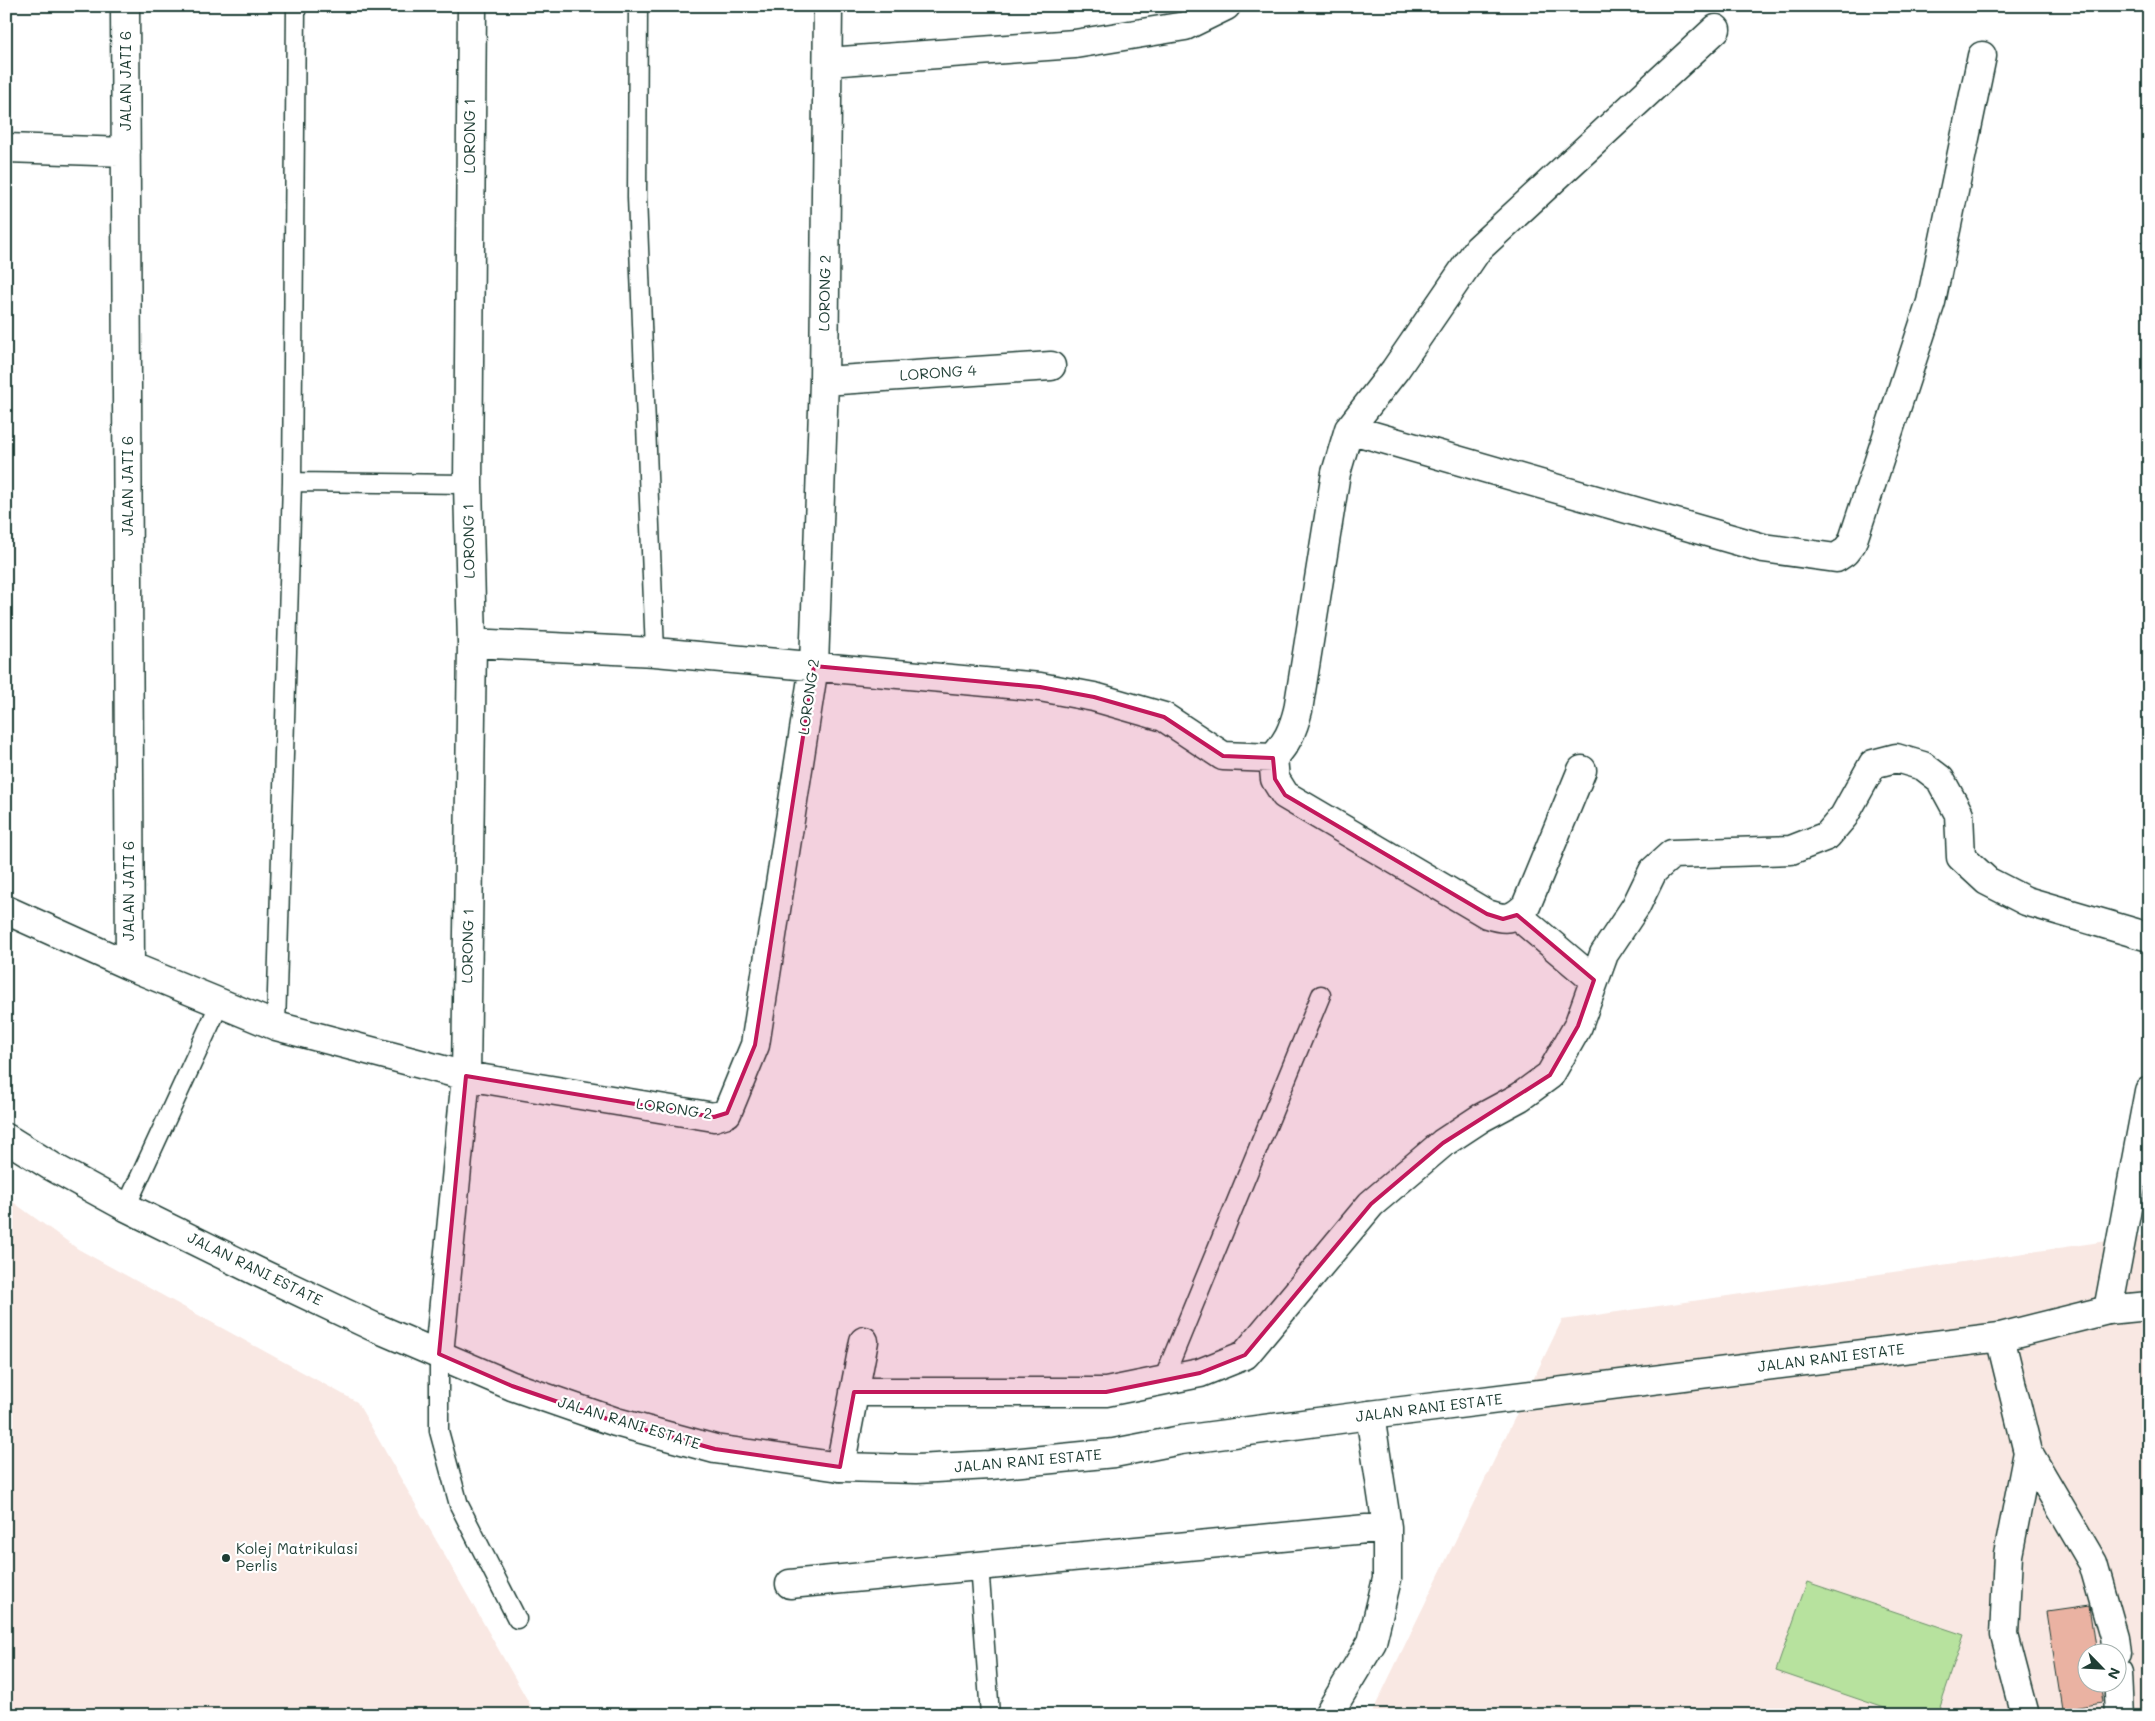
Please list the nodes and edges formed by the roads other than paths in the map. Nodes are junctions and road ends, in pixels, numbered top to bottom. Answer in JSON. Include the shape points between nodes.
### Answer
{"nodes":[{"id":1,"x":125,"y":6,"type":"edge"},
{"id":2,"x":296,"y":6,"type":"edge"},
{"id":3,"x":472,"y":6,"type":"edge"},
{"id":4,"x":638,"y":6,"type":"edge"},
{"id":5,"x":828,"y":6,"type":"edge"},
{"id":6,"x":1226,"y":6,"type":"edge"},
{"id":7,"x":1716,"y":29,"type":"dead end"},
{"id":8,"x":1982,"y":56,"type":"dead end"},
{"id":9,"x":828,"y":62,"type":"junction"},
{"id":10,"x":6,"y":148,"type":"edge"},
{"id":11,"x":126,"y":152,"type":"junction"},
{"id":12,"x":1051,"y":366,"type":"dead end"},
{"id":13,"x":824,"y":381,"type":"junction"},
{"id":14,"x":1350,"y":429,"type":"junction"},
{"id":15,"x":292,"y":482,"type":"junction"},
{"id":16,"x":468,"y":484,"type":"junction"},
{"id":17,"x":472,"y":643,"type":"junction"},
{"id":18,"x":655,"y":652,"type":"junction"},
{"id":19,"x":814,"y":666,"type":"junction"},
{"id":20,"x":1273,"y":758,"type":"junction"},
{"id":21,"x":1582,"y":770,"type":"dead end"},
{"id":22,"x":6,"y":910,"type":"edge"},
{"id":23,"x":1517,"y":915,"type":"junction"},
{"id":24,"x":2149,"y":937,"type":"edge"},
{"id":25,"x":130,"y":966,"type":"junction"},
{"id":26,"x":1594,"y":980,"type":"junction"},
{"id":27,"x":1321,"y":995,"type":"dead end"},
{"id":28,"x":220,"y":1003,"type":"junction"},
{"id":29,"x":276,"y":1026,"type":"junction"},
{"id":30,"x":466,"y":1076,"type":"junction"},
{"id":31,"x":2149,"y":1091,"type":"edge"},
{"id":32,"x":6,"y":1138,"type":"edge"},
{"id":33,"x":126,"y":1207,"type":"junction"},
{"id":34,"x":2149,"y":1306,"type":"edge"},
{"id":35,"x":2108,"y":1310,"type":"junction"},
{"id":36,"x":2000,"y":1337,"type":"junction"},
{"id":37,"x":864,"y":1341,"type":"dead end"},
{"id":38,"x":439,"y":1354,"type":"junction"},
{"id":39,"x":1163,"y":1380,"type":"junction"},
{"id":40,"x":854,"y":1392,"type":"junction"},
{"id":41,"x":1370,"y":1415,"type":"junction"},
{"id":42,"x":2028,"y":1452,"type":"junction"},
{"id":43,"x":840,"y":1466,"type":"junction"},
{"id":44,"x":1387,"y":1527,"type":"junction"},
{"id":45,"x":979,"y":1564,"type":"junction"},
{"id":46,"x":790,"y":1584,"type":"dead end"},
{"id":47,"x":517,"y":1619,"type":"dead end"},
{"id":48,"x":2115,"y":1644,"type":"edge"},
{"id":49,"x":2119,"y":1694,"type":"edge"},
{"id":50,"x":990,"y":1715,"type":"edge"},
{"id":51,"x":1328,"y":1715,"type":"edge"},
{"id":52,"x":2025,"y":1715,"type":"edge"},
{"id":53,"x":2120,"y":1715,"type":"edge"}],
"edges":[{"from":1,"to":11,"type":"street","name":"JALAN JATI 6"},
{"from":2,"to":15,"type":"lane"},
{"from":3,"to":16,"type":"street","name":"LORONG 1"},
{"from":4,"to":18,"type":"lane","via":[[637,197]]},
{"from":5,"to":9,"type":"street","name":"LORONG 2"},
{"from":6,"to":9,"type":"street","via":[[1185,26],[1075,44]]},
{"from":7,"to":14,"type":"street","via":[[1478,249]]},
{"from":8,"to":14,"type":"street","via":[[1932,302],[1852,543],[1836,558],[1763,548]]},
{"from":9,"to":13,"type":"street","name":"LORONG 2"},
{"from":10,"to":11,"type":"street"},
{"from":11,"to":25,"type":"street","name":"JALAN JATI 6"},
{"from":12,"to":13,"type":"street","name":"LORONG 4"},
{"from":13,"to":19,"type":"street","name":"LORONG 2"},
{"from":14,"to":20,"type":"street","via":[[1336,473],[1296,718],[1292,733]]},
{"from":15,"to":16,"type":"lane"},
{"from":15,"to":29,"type":"lane"},
{"from":16,"to":17,"type":"street","name":"LORONG 1"},
{"from":17,"to":18,"type":"street"},
{"from":17,"to":30,"type":"street","name":"LORONG 1"},
{"from":18,"to":19,"type":"street"},
{"from":19,"to":20,"type":"street","via":[[1040,687],[1094,697],[1164,717],[1223,756]]},
{"from":19,"to":30,"type":"street","name":"LORONG 2","via":[[755,1045],[727,1113],[714,1117]]},
{"from":20,"to":23,"type":"street","via":[[1275,779],[1285,795],[1487,914],[1503,919]]},
{"from":21,"to":23,"type":"street","via":[[1526,906]]},
{"from":22,"to":25,"type":"street"},
{"from":23,"to":26,"type":"street"},
{"from":24,"to":26,"type":"street","via":[[2026,901],[1987,881],[1961,857],[1959,814],[1940,779],[1923,766],[1896,758],[1873,764],[1844,816],[1827,836],[1790,850],[1672,854],[1653,871],[1636,906],[1604,954]]},
{"from":25,"to":28,"type":"street"},
{"from":26,"to":39,"type":"street","via":[[1578,1026],[1550,1075],[1443,1143],[1371,1204],[1245,1355],[1200,1374]]},
{"from":27,"to":39,"type":"lane"},
{"from":28,"to":29,"type":"street"},
{"from":28,"to":33,"type":"lane"},
{"from":29,"to":30,"type":"street"},
{"from":30,"to":38,"type":"street","name":"LORONG 1"},
{"from":31,"to":35,"type":"street"},
{"from":32,"to":33,"type":"street","name":"JALAN RANI ESTATE"},
{"from":33,"to":38,"type":"street","name":"JALAN RANI ESTATE","via":[[372,1326]]},
{"from":34,"to":35,"type":"street","name":"JALAN RANI ESTATE"},
{"from":35,"to":36,"type":"street","name":"JALAN RANI ESTATE"},
{"from":36,"to":41,"type":"street","name":"JALAN RANI ESTATE"},
{"from":36,"to":42,"type":"street"},
{"from":37,"to":40,"type":"street"},
{"from":38,"to":43,"type":"street","name":"JALAN RANI ESTATE","via":[[512,1386],[616,1422],[715,1449]]},
{"from":38,"to":47,"type":"lane","via":[[439,1430],[459,1505]]},
{"from":39,"to":40,"type":"street","via":[[1106,1392]]},
{"from":40,"to":43,"type":"street"},
{"from":41,"to":43,"type":"street","name":"JALAN RANI ESTATE","via":[[1181,1440],[1114,1453],[990,1466],[917,1469]]},
{"from":41,"to":44,"type":"street"},
{"from":42,"to":48,"type":"street","via":[[2093,1563]]},
{"from":42,"to":52,"type":"street","via":[[2008,1555],[2004,1635]]},
{"from":44,"to":45,"type":"street"},
{"from":44,"to":51,"type":"street","via":[[1387,1579],[1372,1642]]},
{"from":45,"to":46,"type":"street"},
{"from":45,"to":50,"type":"lane"},
{"from":49,"to":53,"type":"street"}]}
